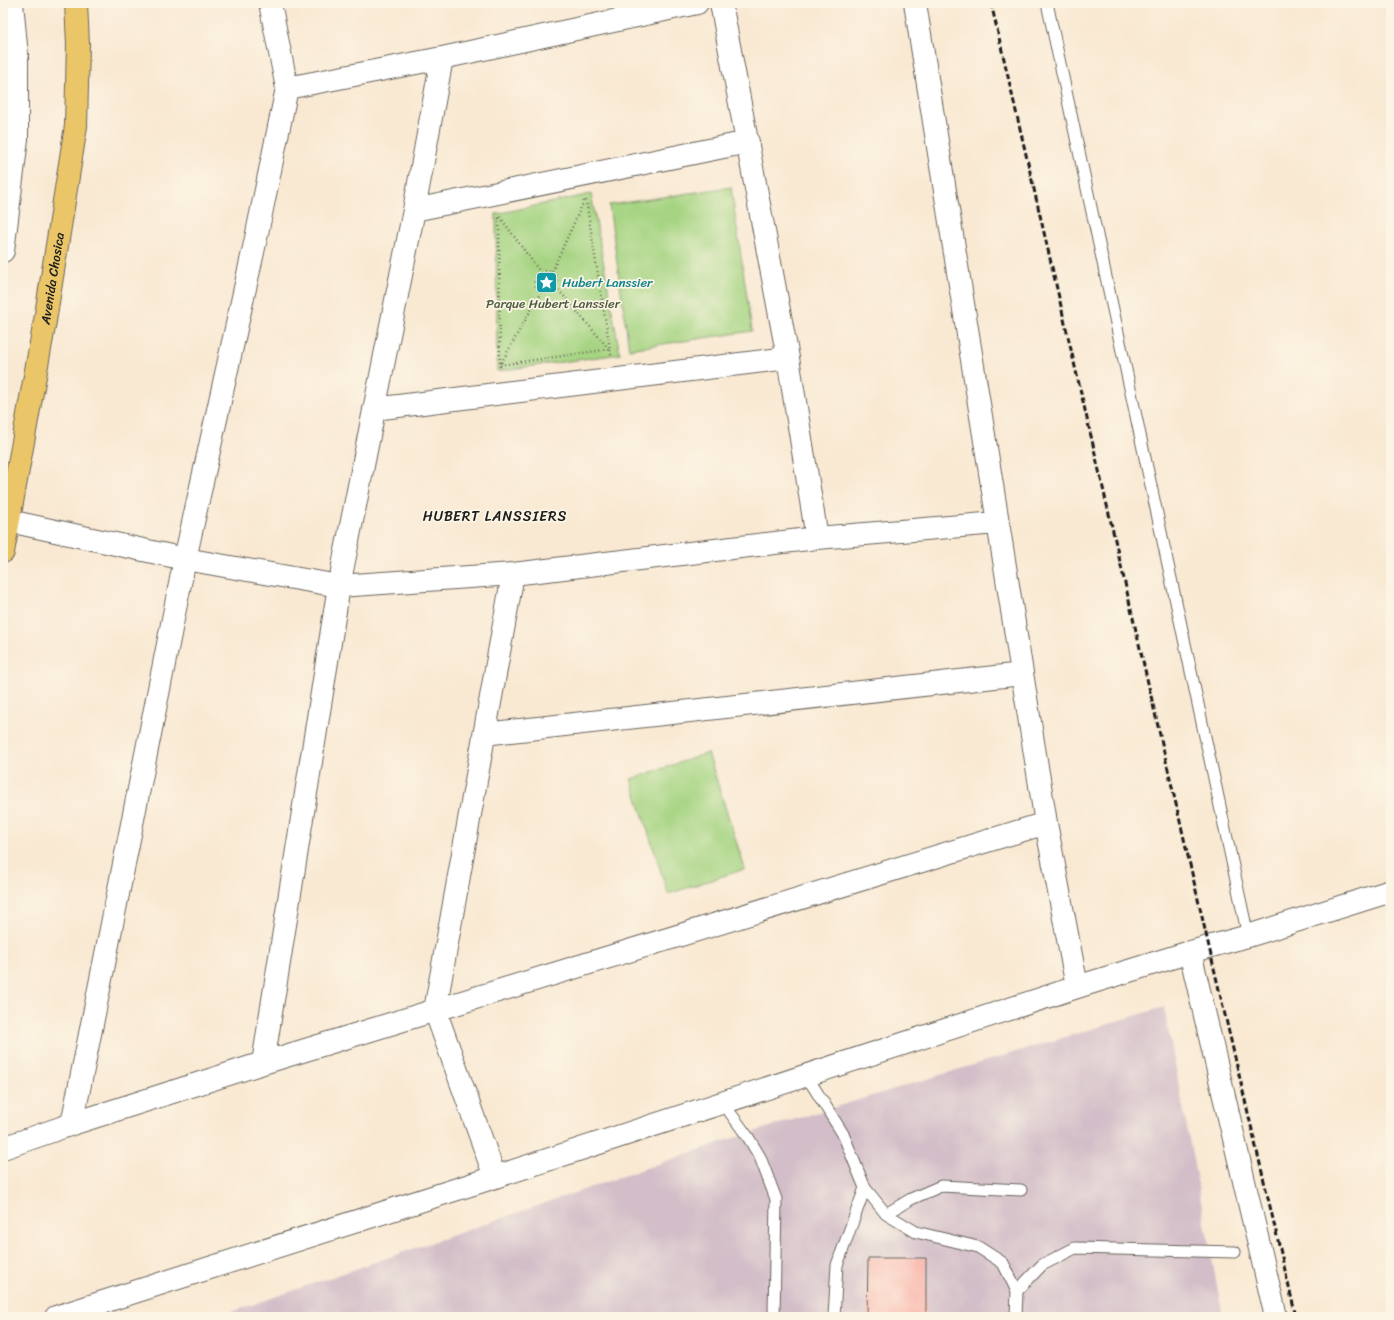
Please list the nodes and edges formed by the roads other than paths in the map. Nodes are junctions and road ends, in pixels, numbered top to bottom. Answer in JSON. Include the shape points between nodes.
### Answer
{"nodes":[{"id":1,"x":12,"y":3,"type":"edge"},
{"id":2,"x":76,"y":3,"type":"edge"},
{"id":3,"x":270,"y":3,"type":"edge"},
{"id":4,"x":697,"y":3,"type":"edge"},
{"id":5,"x":721,"y":3,"type":"edge"},
{"id":6,"x":915,"y":3,"type":"edge"},
{"id":7,"x":1047,"y":3,"type":"edge"},
{"id":8,"x":442,"y":58,"type":"junction"},
{"id":9,"x":287,"y":88,"type":"junction"},
{"id":10,"x":748,"y":142,"type":"junction"},
{"id":11,"x":414,"y":210,"type":"junction"},
{"id":12,"x":3,"y":251,"type":"edge"},
{"id":13,"x":788,"y":358,"type":"junction"},
{"id":14,"x":374,"y":409,"type":"junction"},
{"id":15,"x":9,"y":521,"type":"junction"},
{"id":16,"x":997,"y":523,"type":"junction"},
{"id":17,"x":817,"y":538,"type":"junction"},
{"id":18,"x":3,"y":552,"type":"edge"},
{"id":19,"x":185,"y":559,"type":"junction"},
{"id":20,"x":513,"y":574,"type":"junction"},
{"id":21,"x":339,"y":586,"type":"junction"},
{"id":22,"x":1022,"y":674,"type":"junction"},
{"id":23,"x":484,"y":734,"type":"junction"},
{"id":24,"x":1046,"y":823,"type":"junction"},
{"id":25,"x":1391,"y":890,"type":"edge"},
{"id":26,"x":1248,"y":936,"type":"junction"},
{"id":27,"x":1190,"y":952,"type":"junction"},
{"id":28,"x":1077,"y":987,"type":"junction"},
{"id":29,"x":435,"y":1010,"type":"junction"},
{"id":30,"x":263,"y":1064,"type":"junction"},
{"id":31,"x":806,"y":1075,"type":"junction"},
{"id":32,"x":723,"y":1103,"type":"junction"},
{"id":33,"x":72,"y":1124,"type":"junction"},
{"id":34,"x":3,"y":1148,"type":"edge"},
{"id":35,"x":495,"y":1177,"type":"junction"},
{"id":36,"x":865,"y":1188,"type":"junction"},
{"id":37,"x":1021,"y":1190,"type":"dead end"},
{"id":38,"x":886,"y":1214,"type":"junction"},
{"id":39,"x":1235,"y":1252,"type":"dead end"},
{"id":40,"x":1017,"y":1291,"type":"junction"},
{"id":41,"x":56,"y":1317,"type":"edge"},
{"id":42,"x":774,"y":1317,"type":"edge"},
{"id":43,"x":834,"y":1317,"type":"edge"},
{"id":44,"x":1016,"y":1317,"type":"edge"},
{"id":45,"x":1276,"y":1317,"type":"edge"}],
"edges":[{"from":1,"to":12,"type":"street","via":[[17,56],[17,139]]},
{"from":2,"to":15,"type":"main road","name":"Avenida Chosica","via":[[76,126],[45,321]]},
{"from":3,"to":9,"type":"street"},
{"from":4,"to":8,"type":"street"},
{"from":5,"to":10,"type":"street"},
{"from":6,"to":16,"type":"street"},
{"from":7,"to":26,"type":"lane"},
{"from":8,"to":9,"type":"street"},
{"from":8,"to":11,"type":"street"},
{"from":9,"to":19,"type":"street"},
{"from":10,"to":11,"type":"street"},
{"from":10,"to":13,"type":"street"},
{"from":11,"to":14,"type":"street"},
{"from":13,"to":14,"type":"street"},
{"from":13,"to":17,"type":"street"},
{"from":14,"to":21,"type":"street"},
{"from":15,"to":18,"type":"main road","name":"Avenida Chosica"},
{"from":15,"to":19,"type":"street"},
{"from":16,"to":17,"type":"street"},
{"from":16,"to":22,"type":"street"},
{"from":17,"to":20,"type":"street"},
{"from":19,"to":21,"type":"street"},
{"from":19,"to":33,"type":"street"},
{"from":20,"to":21,"type":"street"},
{"from":20,"to":23,"type":"street"},
{"from":21,"to":30,"type":"street"},
{"from":22,"to":23,"type":"street"},
{"from":22,"to":24,"type":"street"},
{"from":23,"to":29,"type":"street"},
{"from":24,"to":28,"type":"street"},
{"from":24,"to":29,"type":"street"},
{"from":25,"to":26,"type":"street"},
{"from":26,"to":27,"type":"street"},
{"from":27,"to":28,"type":"street"},
{"from":27,"to":45,"type":"street"},
{"from":28,"to":31,"type":"street"},
{"from":29,"to":30,"type":"street"},
{"from":29,"to":35,"type":"street"},
{"from":30,"to":33,"type":"street"},
{"from":31,"to":32,"type":"street"},
{"from":31,"to":36,"type":"lane","via":[[843,1134]]},
{"from":32,"to":35,"type":"street"},
{"from":32,"to":42,"type":"lane","via":[[760,1157],[776,1199]]},
{"from":33,"to":34,"type":"street"},
{"from":35,"to":41,"type":"street"},
{"from":36,"to":38,"type":"lane"},
{"from":36,"to":43,"type":"lane","via":[[836,1265]]},
{"from":37,"to":38,"type":"lane","via":[[941,1186],[911,1199]]},
{"from":38,"to":40,"type":"lane","via":[[916,1232],[978,1246],[1003,1263]]},
{"from":39,"to":40,"type":"lane","via":[[1075,1248],[1042,1265]]},
{"from":40,"to":44,"type":"lane"}]}
